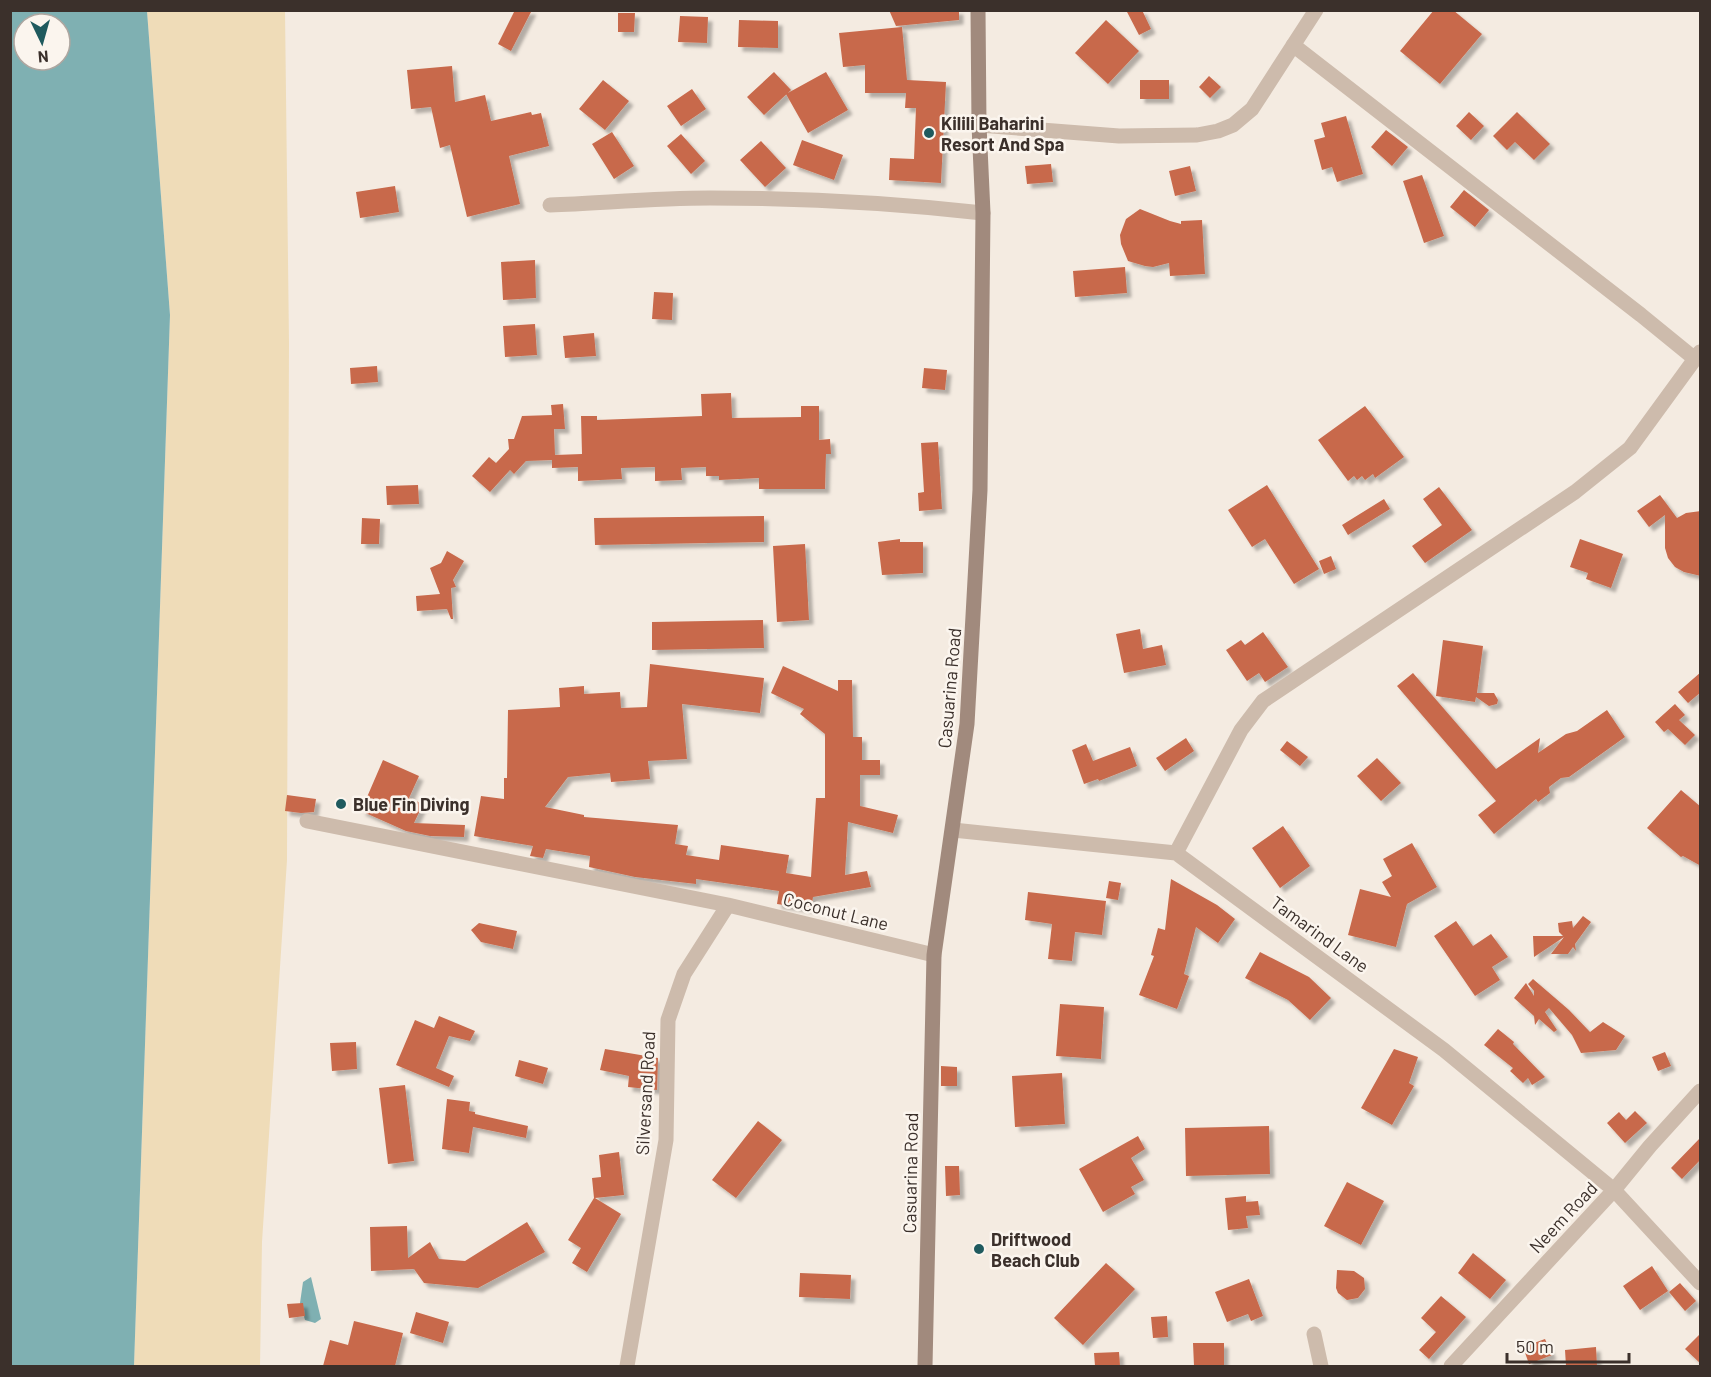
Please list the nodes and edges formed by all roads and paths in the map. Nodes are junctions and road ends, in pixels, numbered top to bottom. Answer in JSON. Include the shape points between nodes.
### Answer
{"nodes":[{"id":1,"x":978,"y":10,"type":"edge"},
{"id":2,"x":1316,"y":10,"type":"edge"},
{"id":3,"x":1293,"y":45,"type":"junction"},
{"id":4,"x":979,"y":126,"type":"junction"},
{"id":5,"x":550,"y":205,"type":"dead end"},
{"id":6,"x":983,"y":213,"type":"junction"},
{"id":7,"x":1698,"y":356,"type":"edge"},
{"id":8,"x":307,"y":821,"type":"dead end"},
{"id":9,"x":953,"y":830,"type":"junction"},
{"id":10,"x":1176,"y":853,"type":"junction"},
{"id":11,"x":728,"y":905,"type":"junction"},
{"id":12,"x":934,"y":955,"type":"junction"},
{"id":13,"x":1701,"y":1091,"type":"edge"},
{"id":14,"x":1614,"y":1190,"type":"junction"},
{"id":15,"x":1701,"y":1283,"type":"edge"},
{"id":16,"x":1314,"y":1334,"type":"dead end"},
{"id":17,"x":627,"y":1366,"type":"edge"},
{"id":18,"x":925,"y":1366,"type":"edge"},
{"id":19,"x":1321,"y":1366,"type":"edge"},
{"id":20,"x":1450,"y":1366,"type":"edge"}],
"edges":[{"from":1,"to":4,"type":"street","name":"Casuarina Road"},
{"from":2,"to":3,"type":"street"},
{"from":3,"to":4,"type":"street","via":[[1252,110],[1218,131],[1119,136]]},
{"from":3,"to":7,"type":"street"},
{"from":4,"to":6,"type":"street","name":"Casuarina Road"},
{"from":5,"to":6,"type":"street","via":[[738,198],[918,206]]},
{"from":6,"to":9,"type":"street","name":"Casuarina Road","via":[[976,575],[967,724]]},
{"from":7,"to":10,"type":"street","via":[[1630,448],[1602,471],[1263,701],[1241,730]]},
{"from":8,"to":11,"type":"street","name":"Coconut Lane"},
{"from":9,"to":10,"type":"street"},
{"from":9,"to":12,"type":"street","name":"Casuarina Road"},
{"from":10,"to":14,"type":"street","name":"Tamarind Lane","via":[[1444,1050]]},
{"from":11,"to":12,"type":"street","name":"Coconut Lane"},
{"from":11,"to":17,"type":"street","name":"Silversand Road","via":[[684,974],[668,1020],[666,1140]]},
{"from":12,"to":18,"type":"street","name":"Casuarina Road"},
{"from":13,"to":14,"type":"street","name":"Neem Road"},
{"from":14,"to":15,"type":"street","name":"Tamarind Lane"},
{"from":14,"to":20,"type":"street","name":"Neem Road"},
{"from":16,"to":19,"type":"street"}]}
